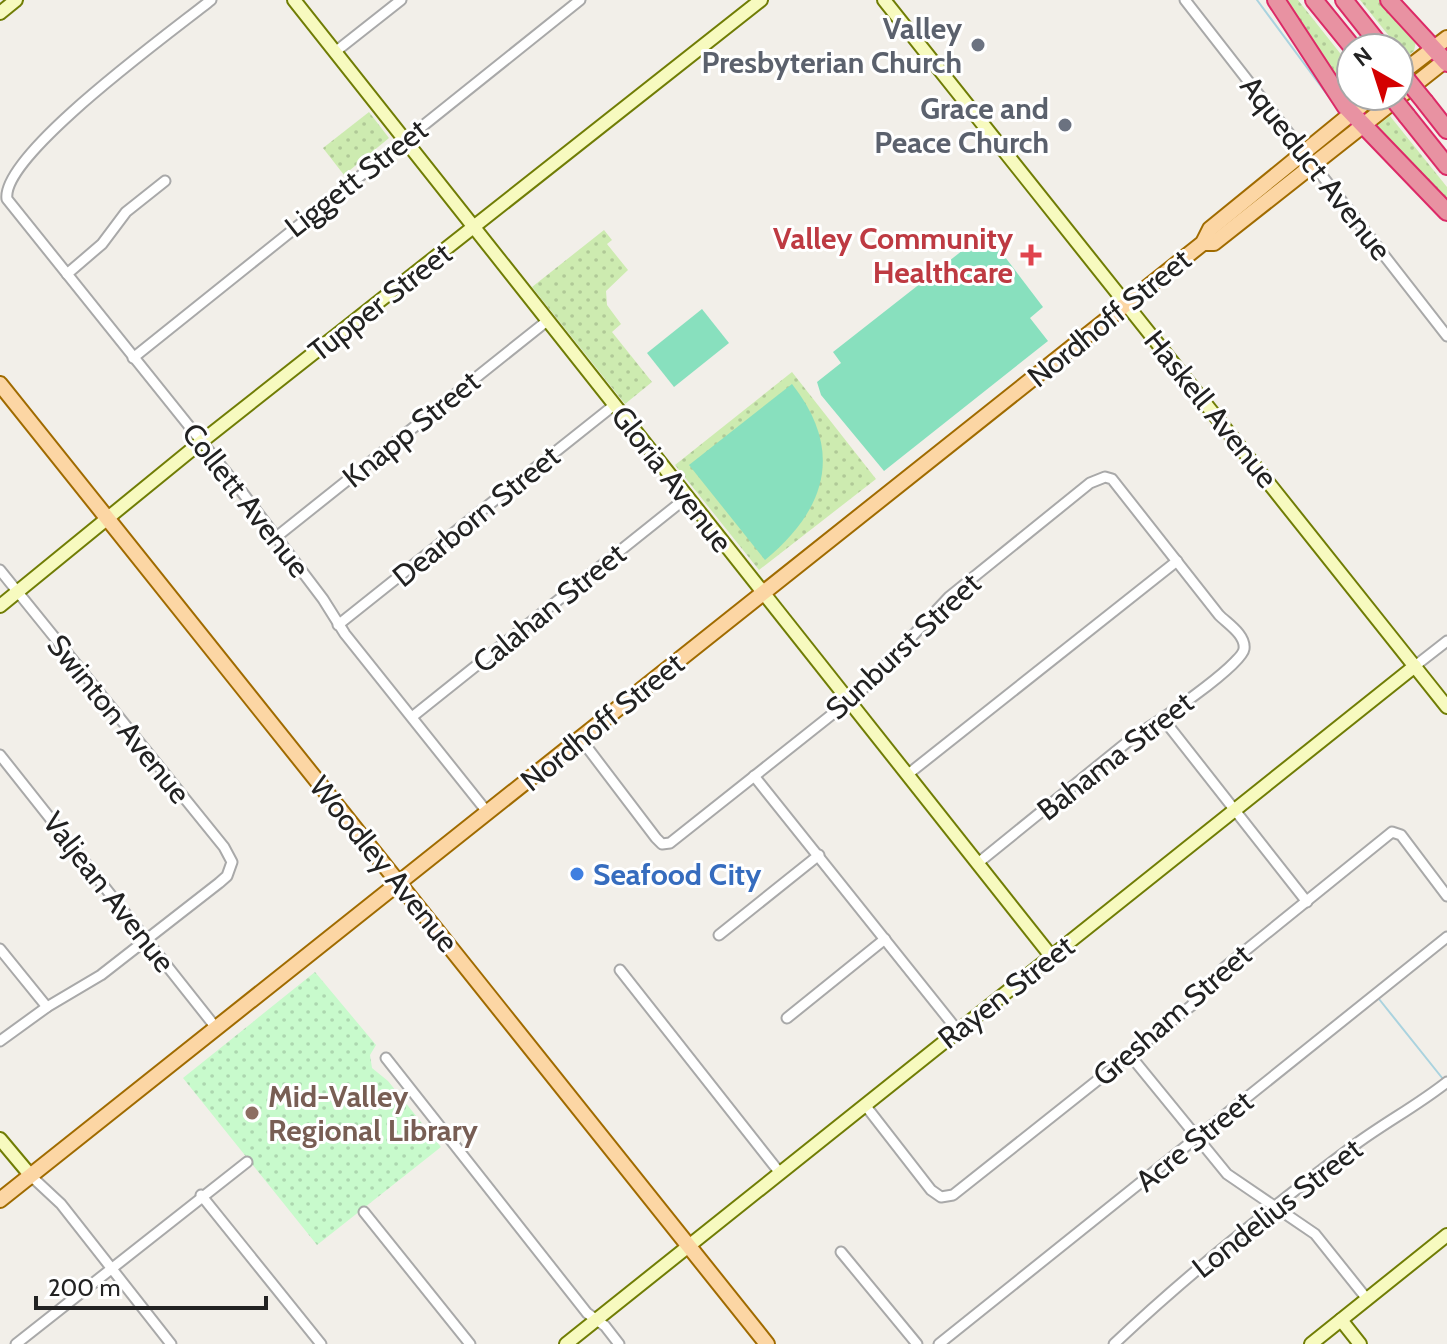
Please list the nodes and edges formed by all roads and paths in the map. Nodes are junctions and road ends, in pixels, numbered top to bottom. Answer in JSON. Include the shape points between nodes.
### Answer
{"nodes":[{"id":1,"x":16,"y":0,"type":"edge"},
{"id":2,"x":211,"y":0,"type":"edge"},
{"id":3,"x":294,"y":0,"type":"edge"},
{"id":4,"x":401,"y":0,"type":"edge"},
{"id":5,"x":580,"y":0,"type":"edge"},
{"id":6,"x":761,"y":0,"type":"edge"},
{"id":7,"x":884,"y":0,"type":"edge"},
{"id":8,"x":1185,"y":0,"type":"edge"},
{"id":9,"x":1276,"y":0,"type":"edge"},
{"id":10,"x":1314,"y":0,"type":"edge"},
{"id":11,"x":1344,"y":0,"type":"edge"},
{"id":12,"x":1389,"y":0,"type":"edge"},
{"id":13,"x":0,"y":13,"type":"edge"},
{"id":14,"x":1340,"y":32,"type":"edge"},
{"id":15,"x":1369,"y":32,"type":"edge"},
{"id":16,"x":335,"y":52,"type":"junction"},
{"id":17,"x":1444,"y":54,"type":"edge"},
{"id":18,"x":1415,"y":66,"type":"edge"},
{"id":19,"x":1415,"y":90,"type":"edge"},
{"id":20,"x":1362,"y":112,"type":"edge"},
{"id":21,"x":1404,"y":112,"type":"edge"},
{"id":22,"x":1357,"y":120,"type":"junction"},
{"id":23,"x":1447,"y":130,"type":"edge"},
{"id":24,"x":406,"y":139,"type":"junction"},
{"id":25,"x":1306,"y":159,"type":"junction"},
{"id":26,"x":1447,"y":166,"type":"edge"},
{"id":27,"x":165,"y":181,"type":"dead end"},
{"id":28,"x":1447,"y":212,"type":"edge"},
{"id":29,"x":474,"y":228,"type":"junction"},
{"id":30,"x":67,"y":274,"type":"junction"},
{"id":31,"x":1126,"y":304,"type":"junction"},
{"id":32,"x":547,"y":321,"type":"junction"},
{"id":33,"x":1447,"y":336,"type":"edge"},
{"id":34,"x":133,"y":358,"type":"junction"},
{"id":35,"x":0,"y":384,"type":"edge"},
{"id":36,"x":613,"y":406,"type":"junction"},
{"id":37,"x":201,"y":442,"type":"junction"},
{"id":38,"x":686,"y":498,"type":"junction"},
{"id":39,"x":108,"y":518,"type":"junction"},
{"id":40,"x":275,"y":538,"type":"junction"},
{"id":41,"x":1177,"y":561,"type":"junction"},
{"id":42,"x":0,"y":570,"type":"edge"},
{"id":43,"x":18,"y":592,"type":"junction"},
{"id":44,"x":763,"y":594,"type":"junction"},
{"id":45,"x":0,"y":606,"type":"edge"},
{"id":46,"x":338,"y":625,"type":"junction"},
{"id":47,"x":1447,"y":641,"type":"edge"},
{"id":48,"x":1415,"y":666,"type":"junction"},
{"id":49,"x":848,"y":701,"type":"junction"},
{"id":50,"x":1447,"y":707,"type":"edge"},
{"id":51,"x":412,"y":717,"type":"junction"},
{"id":52,"x":1164,"y":720,"type":"junction"},
{"id":53,"x":580,"y":738,"type":"junction"},
{"id":54,"x":0,"y":755,"type":"edge"},
{"id":55,"x":907,"y":775,"type":"junction"},
{"id":56,"x":754,"y":776,"type":"junction"},
{"id":57,"x":1235,"y":812,"type":"junction"},
{"id":58,"x":488,"y":813,"type":"junction"},
{"id":59,"x":819,"y":855,"type":"junction"},
{"id":60,"x":978,"y":863,"type":"junction"},
{"id":61,"x":400,"y":884,"type":"junction"},
{"id":62,"x":1447,"y":896,"type":"edge"},
{"id":63,"x":1307,"y":902,"type":"junction"},
{"id":64,"x":719,"y":935,"type":"dead end"},
{"id":65,"x":1447,"y":937,"type":"edge"},
{"id":66,"x":146,"y":938,"type":"junction"},
{"id":67,"x":885,"y":939,"type":"junction"},
{"id":68,"x":0,"y":949,"type":"edge"},
{"id":69,"x":1051,"y":956,"type":"junction"},
{"id":70,"x":620,"y":970,"type":"dead end"},
{"id":71,"x":47,"y":1007,"type":"junction"},
{"id":72,"x":787,"y":1018,"type":"dead end"},
{"id":73,"x":217,"y":1029,"type":"junction"},
{"id":74,"x":958,"y":1031,"type":"junction"},
{"id":75,"x":0,"y":1041,"type":"edge"},
{"id":76,"x":1129,"y":1054,"type":"junction"},
{"id":77,"x":386,"y":1058,"type":"dead end"},
{"id":78,"x":1447,"y":1082,"type":"edge"},
{"id":79,"x":865,"y":1105,"type":"junction"},
{"id":80,"x":0,"y":1139,"type":"edge"},
{"id":81,"x":1197,"y":1139,"type":"junction"},
{"id":82,"x":247,"y":1162,"type":"dead end"},
{"id":83,"x":780,"y":1173,"type":"junction"},
{"id":84,"x":31,"y":1176,"type":"junction"},
{"id":85,"x":201,"y":1195,"type":"junction"},
{"id":86,"x":0,"y":1200,"type":"edge"},
{"id":87,"x":1276,"y":1208,"type":"junction"},
{"id":88,"x":364,"y":1212,"type":"dead end"},
{"id":89,"x":1447,"y":1235,"type":"edge"},
{"id":90,"x":689,"y":1246,"type":"junction"},
{"id":91,"x":841,"y":1252,"type":"dead end"},
{"id":92,"x":111,"y":1266,"type":"junction"},
{"id":93,"x":1367,"y":1299,"type":"junction"},
{"id":94,"x":597,"y":1320,"type":"junction"},
{"id":95,"x":1341,"y":1320,"type":"junction"},
{"id":96,"x":18,"y":1344,"type":"edge"},
{"id":97,"x":171,"y":1344,"type":"edge"},
{"id":98,"x":321,"y":1344,"type":"edge"},
{"id":99,"x":470,"y":1344,"type":"edge"},
{"id":100,"x":566,"y":1344,"type":"edge"},
{"id":101,"x":619,"y":1344,"type":"edge"},
{"id":102,"x":767,"y":1344,"type":"edge"},
{"id":103,"x":917,"y":1344,"type":"edge"},
{"id":104,"x":939,"y":1344,"type":"edge"},
{"id":105,"x":1114,"y":1344,"type":"edge"},
{"id":106,"x":1311,"y":1344,"type":"edge"},
{"id":107,"x":1360,"y":1344,"type":"edge"}],
"edges":[{"from":1,"to":13,"type":"street"},
{"from":2,"to":30,"type":"street","name":"Collett Avenue","via":[[56,123],[9,177],[5,188],[12,207]]},
{"from":3,"to":16,"type":"street","name":"Gloria Avenue"},
{"from":4,"to":16,"type":"street"},
{"from":5,"to":24,"type":"street","name":"Liggett Street"},
{"from":6,"to":29,"type":"street","name":"Tupper Street"},
{"from":7,"to":31,"type":"street","name":"Haskell Avenue"},
{"from":8,"to":25,"type":"street","name":"Aqueduct Avenue"},
{"from":9,"to":22,"type":"highway"},
{"from":10,"to":14,"type":"highway"},
{"from":11,"to":15,"type":"highway"},
{"from":12,"to":17,"type":"highway"},
{"from":16,"to":24,"type":"street","name":"Gloria Avenue"},
{"from":17,"to":18,"type":"main road"},
{"from":17,"to":22,"type":"main road","name":"Nordhoff Street"},
{"from":19,"to":23,"type":"highway","bridge":true},
{"from":20,"to":22,"type":"main road","name":"Nordhoff Street"},
{"from":21,"to":26,"type":"highway","bridge":true},
{"from":22,"to":25,"type":"main road","name":"Nordhoff Street"},
{"from":22,"to":28,"type":"highway"},
{"from":24,"to":29,"type":"street","name":"Gloria Avenue"},
{"from":24,"to":34,"type":"street","name":"Liggett Street"},
{"from":25,"to":31,"type":"main road","name":"Nordhoff Street","via":[[1214,243],[1203,243]]},
{"from":25,"to":33,"type":"street","name":"Aqueduct Avenue"},
{"from":27,"to":30,"type":"street","via":[[126,212],[102,244]]},
{"from":29,"to":32,"type":"street","name":"Gloria Avenue"},
{"from":29,"to":37,"type":"street","name":"Tupper Street"},
{"from":30,"to":34,"type":"street","name":"Collett Avenue"},
{"from":31,"to":44,"type":"main road","name":"Nordhoff Street"},
{"from":31,"to":48,"type":"street","name":"Haskell Avenue"},
{"from":32,"to":36,"type":"street","name":"Gloria Avenue"},
{"from":32,"to":40,"type":"street","name":"Knapp Street"},
{"from":34,"to":37,"type":"street","name":"Collett Avenue"},
{"from":35,"to":39,"type":"main road","name":"Woodley Avenue"},
{"from":36,"to":38,"type":"street","name":"Gloria Avenue"},
{"from":36,"to":46,"type":"street","name":"Dearborn Street"},
{"from":37,"to":39,"type":"street","name":"Tupper Street"},
{"from":37,"to":40,"type":"street","name":"Collett Avenue"},
{"from":38,"to":44,"type":"street","name":"Gloria Avenue"},
{"from":38,"to":51,"type":"street","name":"Calahan Street"},
{"from":39,"to":43,"type":"street","name":"Tupper Street"},
{"from":39,"to":61,"type":"main road","name":"Woodley Avenue"},
{"from":40,"to":46,"type":"street","name":"Collett Avenue"},
{"from":41,"to":49,"type":"street","name":"Sunburst Street","via":[[1119,484],[1105,477],[1090,483],[949,597]]},
{"from":41,"to":52,"type":"street","name":"Bahama Street","via":[[1245,646],[1238,663]]},
{"from":41,"to":55,"type":"street"},
{"from":42,"to":43,"type":"street","name":"Swinton Avenue"},
{"from":43,"to":45,"type":"street","name":"Tupper Street"},
{"from":43,"to":66,"type":"street","name":"Swinton Avenue","via":[[231,857],[231,869],[219,883]]},
{"from":44,"to":49,"type":"street","name":"Gloria Avenue"},
{"from":44,"to":53,"type":"main road","name":"Nordhoff Street"},
{"from":46,"to":51,"type":"street","name":"Collett Avenue"},
{"from":47,"to":48,"type":"street","name":"Rayen Street"},
{"from":48,"to":50,"type":"street","name":"Haskell Avenue"},
{"from":48,"to":57,"type":"street","name":"Rayen Street"},
{"from":49,"to":55,"type":"street","name":"Gloria Avenue"},
{"from":49,"to":56,"type":"street","name":"Sunburst Street"},
{"from":51,"to":58,"type":"street","name":"Collett Avenue"},
{"from":52,"to":57,"type":"street"},
{"from":52,"to":60,"type":"street","name":"Bahama Street","via":[[1136,735]]},
{"from":53,"to":56,"type":"street","name":"Sunburst Street","via":[[662,844]]},
{"from":53,"to":58,"type":"main road","name":"Nordhoff Street"},
{"from":54,"to":66,"type":"street","name":"Valjean Avenue"},
{"from":55,"to":60,"type":"street","name":"Gloria Avenue"},
{"from":56,"to":59,"type":"street"},
{"from":57,"to":63,"type":"street"},
{"from":57,"to":69,"type":"street","name":"Rayen Street"},
{"from":58,"to":61,"type":"main road","name":"Nordhoff Street"},
{"from":59,"to":64,"type":"street"},
{"from":59,"to":67,"type":"street"},
{"from":60,"to":69,"type":"street","name":"Gloria Avenue"},
{"from":61,"to":73,"type":"main road","name":"Nordhoff Street"},
{"from":61,"to":90,"type":"main road","name":"Woodley Avenue"},
{"from":62,"to":63,"type":"street","name":"Gresham Street","via":[[1396,831]]},
{"from":63,"to":76,"type":"street","name":"Gresham Street"},
{"from":65,"to":81,"type":"street","name":"Acre Street"},
{"from":66,"to":71,"type":"street"},
{"from":66,"to":73,"type":"street","name":"Valjean Avenue"},
{"from":67,"to":72,"type":"street"},
{"from":67,"to":74,"type":"street"},
{"from":68,"to":71,"type":"street"},
{"from":69,"to":74,"type":"street","name":"Rayen Street"},
{"from":70,"to":83,"type":"street"},
{"from":71,"to":75,"type":"street"},
{"from":73,"to":84,"type":"main road","name":"Nordhoff Street"},
{"from":74,"to":79,"type":"street","name":"Rayen Street"},
{"from":76,"to":79,"type":"street","name":"Gresham Street","via":[[946,1198],[931,1190]]},
{"from":76,"to":81,"type":"street"},
{"from":77,"to":94,"type":"street"},
{"from":78,"to":87,"type":"street","name":"Londelius Street"},
{"from":79,"to":83,"type":"street","name":"Rayen Street"},
{"from":80,"to":84,"type":"street"},
{"from":81,"to":87,"type":"street","via":[[1227,1174]]},
{"from":81,"to":104,"type":"street","name":"Acre Street"},
{"from":82,"to":85,"type":"street"},
{"from":83,"to":90,"type":"street","name":"Rayen Street"},
{"from":84,"to":86,"type":"main road","name":"Nordhoff Street"},
{"from":84,"to":92,"type":"street"},
{"from":85,"to":92,"type":"street"},
{"from":85,"to":98,"type":"street"},
{"from":87,"to":93,"type":"street","via":[[1315,1234]]},
{"from":87,"to":105,"type":"street","name":"Londelius Street"},
{"from":88,"to":99,"type":"street"},
{"from":89,"to":93,"type":"street"},
{"from":90,"to":94,"type":"street","name":"Rayen Street"},
{"from":90,"to":102,"type":"main road","name":"Woodley Avenue"},
{"from":91,"to":103,"type":"street"},
{"from":92,"to":96,"type":"street"},
{"from":92,"to":97,"type":"street"},
{"from":93,"to":95,"type":"street"},
{"from":94,"to":100,"type":"street","name":"Rayen Street"},
{"from":94,"to":101,"type":"street"},
{"from":95,"to":106,"type":"street"},
{"from":95,"to":107,"type":"street"}]}
